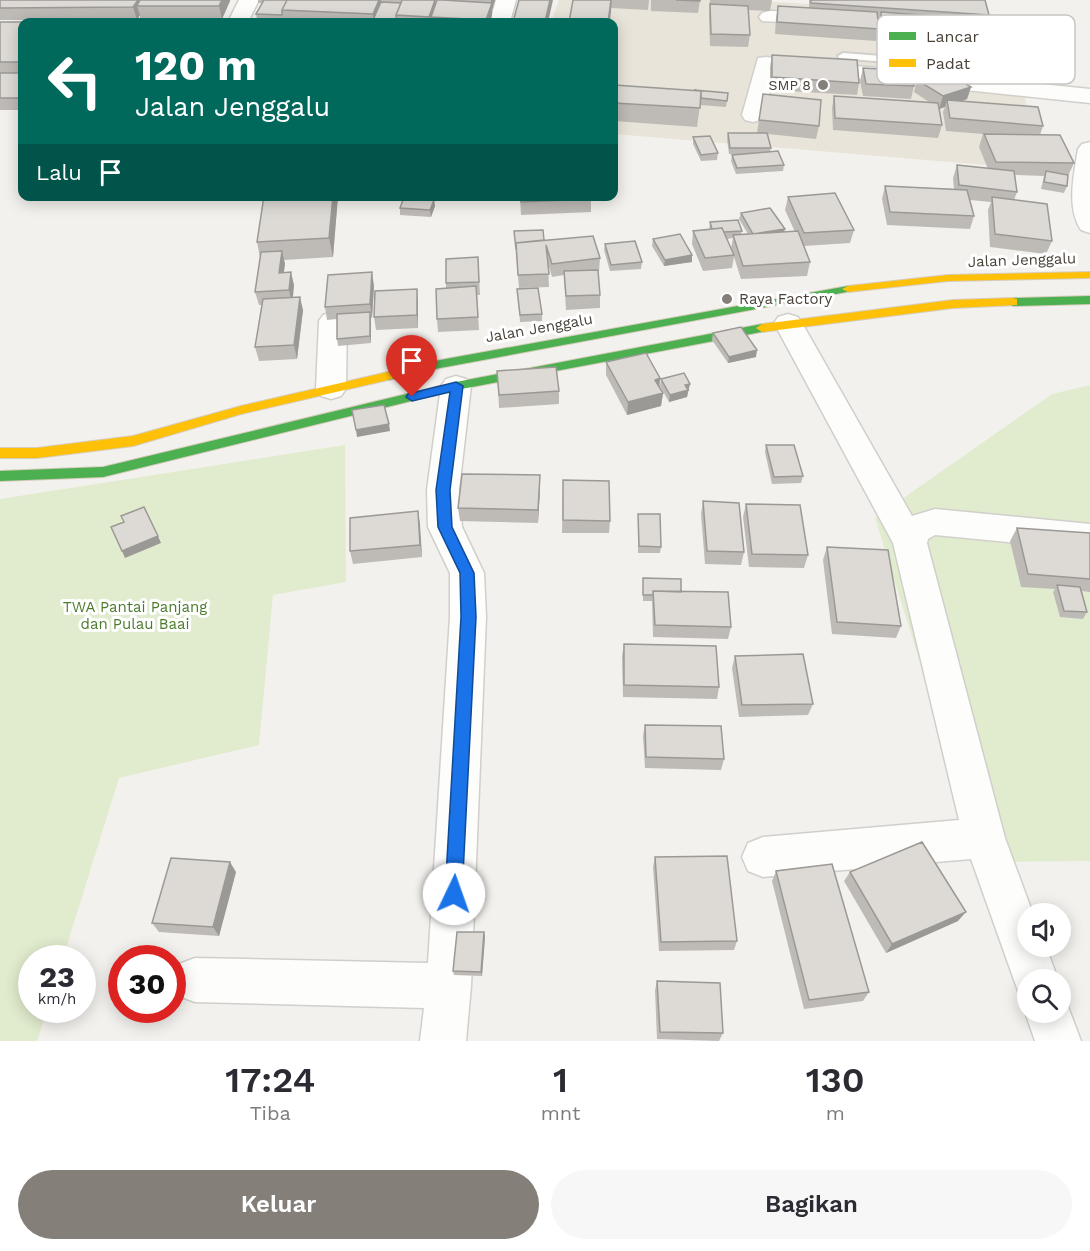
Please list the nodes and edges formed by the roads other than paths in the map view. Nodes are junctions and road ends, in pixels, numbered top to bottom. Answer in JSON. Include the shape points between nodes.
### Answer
{"nodes":[{"id":1,"x":249,"y":0,"type":"edge"},
{"id":2,"x":506,"y":0,"type":"edge"},
{"id":3,"x":748,"y":15,"type":"edge"},
{"id":4,"x":769,"y":17,"type":"junction"},
{"id":5,"x":240,"y":18,"type":"edge"},
{"id":6,"x":501,"y":18,"type":"edge"},
{"id":7,"x":840,"y":20,"type":"edge"},
{"id":8,"x":843,"y":56,"type":"dead end"},
{"id":9,"x":877,"y":59,"type":"edge"},
{"id":10,"x":766,"y":63,"type":"junction"},
{"id":11,"x":877,"y":64,"type":"edge"},
{"id":12,"x":1035,"y":84,"type":"edge"},
{"id":13,"x":1090,"y":96,"type":"edge"},
{"id":14,"x":753,"y":115,"type":"dead end"},
{"id":15,"x":1089,"y":152,"type":"edge"},
{"id":16,"x":1090,"y":225,"type":"edge"},
{"id":17,"x":1090,"y":274,"type":"edge"},
{"id":18,"x":1090,"y":300,"type":"edge"},
{"id":19,"x":333,"y":321,"type":"edge"},
{"id":20,"x":788,"y":322,"type":"junction"},
{"id":21,"x":456,"y":386,"type":"junction"},
{"id":22,"x":331,"y":389,"type":"junction"},
{"id":23,"x":0,"y":453,"type":"edge"},
{"id":24,"x":0,"y":476,"type":"edge"},
{"id":25,"x":1090,"y":537,"type":"edge"},
{"id":26,"x":910,"y":543,"type":"junction"},
{"id":27,"x":984,"y":838,"type":"junction"},
{"id":28,"x":763,"y":857,"type":"dead end"},
{"id":29,"x":1032,"y":969,"type":"edge"},
{"id":30,"x":195,"y":980,"type":"dead end"},
{"id":31,"x":449,"y":986,"type":"junction"},
{"id":32,"x":1052,"y":1023,"type":"edge"},
{"id":33,"x":443,"y":1041,"type":"edge"},
{"id":34,"x":1058,"y":1041,"type":"edge"}],
"edges":[{"from":1,"to":5,"type":"street"},
{"from":2,"to":6,"type":"street"},
{"from":3,"to":4,"type":"street"},
{"from":4,"to":7,"type":"street"},
{"from":4,"to":10,"type":"street"},
{"from":8,"to":9,"type":"lane"},
{"from":10,"to":11,"type":"street"},
{"from":10,"to":14,"type":"street"},
{"from":12,"to":13,"type":"street"},
{"from":15,"to":16,"type":"street","via":[[1084,190]]},
{"from":17,"to":22,"type":"main road","name":"Jalan Jenggalu","via":[[948,278],[831,291],[440,364]]},
{"from":18,"to":20,"type":"main road","via":[[953,304]]},
{"from":19,"to":22,"type":"street"},
{"from":20,"to":21,"type":"main road"},
{"from":20,"to":26,"type":"street"},
{"from":21,"to":24,"type":"main road","via":[[104,472]]},
{"from":21,"to":31,"type":"street","via":[[443,490],[445,527],[467,573],[468,617]]},
{"from":22,"to":23,"type":"main road","name":"Jalan Jenggalu","via":[[133,441],[37,453]]},
{"from":25,"to":26,"type":"street","via":[[935,522],[916,528]]},
{"from":26,"to":27,"type":"street"},
{"from":27,"to":28,"type":"street"},
{"from":27,"to":29,"type":"street"},
{"from":30,"to":31,"type":"street"},
{"from":31,"to":33,"type":"street"},
{"from":32,"to":34,"type":"street"}]}
